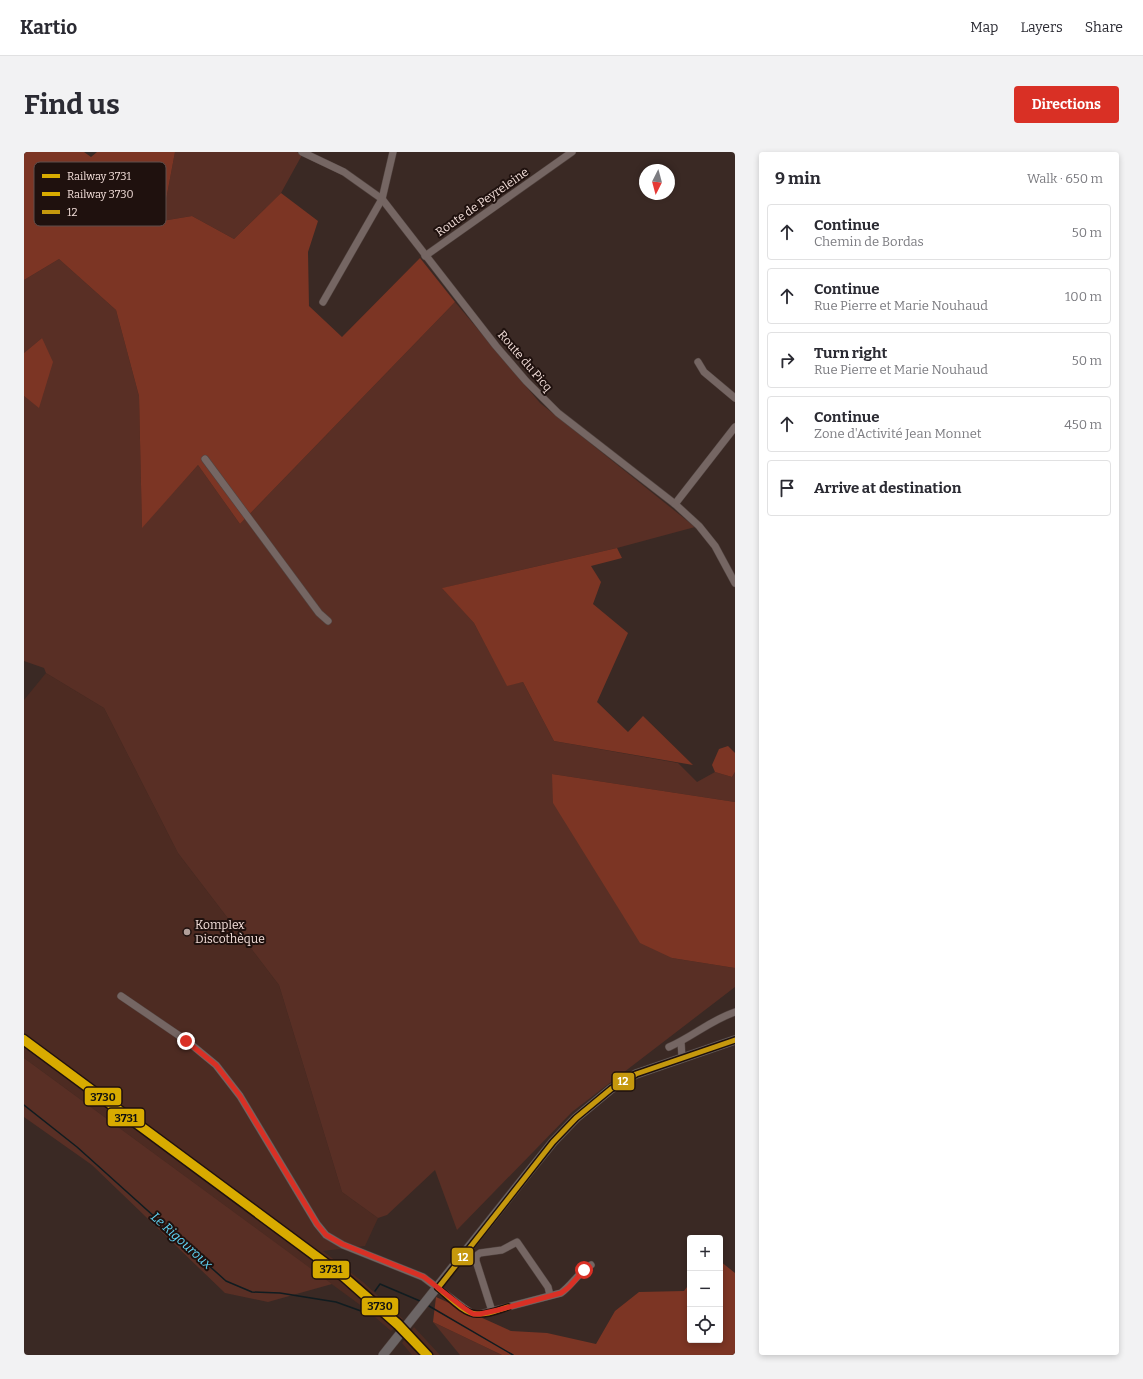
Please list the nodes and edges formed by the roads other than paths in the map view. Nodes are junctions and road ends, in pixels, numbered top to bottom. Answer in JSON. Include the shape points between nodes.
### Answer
{"nodes":[{"id":1,"x":302,"y":152,"type":"edge"},
{"id":2,"x":393,"y":152,"type":"edge"},
{"id":3,"x":572,"y":152,"type":"edge"},
{"id":4,"x":382,"y":199,"type":"junction"},
{"id":5,"x":425,"y":256,"type":"junction"},
{"id":6,"x":323,"y":302,"type":"dead end"},
{"id":7,"x":698,"y":362,"type":"dead end"},
{"id":8,"x":735,"y":398,"type":"edge"},
{"id":9,"x":735,"y":427,"type":"edge"},
{"id":10,"x":205,"y":459,"type":"dead end"},
{"id":11,"x":675,"y":504,"type":"junction"},
{"id":12,"x":735,"y":583,"type":"edge"},
{"id":13,"x":328,"y":621,"type":"dead end"},
{"id":14,"x":121,"y":996,"type":"dead end"},
{"id":15,"x":735,"y":1012,"type":"edge"},
{"id":16,"x":735,"y":1040,"type":"edge"},
{"id":17,"x":681,"y":1042,"type":"junction"},
{"id":18,"x":669,"y":1048,"type":"dead end"},
{"id":19,"x":682,"y":1057,"type":"junction"},
{"id":20,"x":591,"y":1265,"type":"dead end"},
{"id":21,"x":438,"y":1288,"type":"junction"},
{"id":22,"x":550,"y":1295,"type":"junction"},
{"id":23,"x":492,"y":1311,"type":"junction"},
{"id":24,"x":384,"y":1355,"type":"edge"}],
"edges":[{"from":1,"to":4,"type":"street","name":"Route du Picq","via":[[344,172]]},
{"from":2,"to":4,"type":"street"},
{"from":3,"to":5,"type":"street","name":"Route de Peyreleine"},
{"from":4,"to":5,"type":"street","name":"Route du Picq"},
{"from":4,"to":6,"type":"street"},
{"from":5,"to":11,"type":"street","name":"Route du Picq","via":[[496,346],[541,397]]},
{"from":7,"to":8,"type":"street","via":[[704,372]]},
{"from":9,"to":11,"type":"street"},
{"from":10,"to":13,"type":"street","via":[[319,613]]},
{"from":11,"to":12,"type":"street","name":"Route du Picq","via":[[705,532]]},
{"from":14,"to":21,"type":"street","via":[[216,1065],[240,1096],[326,1235],[424,1277]]},
{"from":15,"to":17,"type":"street","via":[[723,1016]]},
{"from":16,"to":19,"type":"main road"},
{"from":17,"to":18,"type":"street"},
{"from":17,"to":19,"type":"street"},
{"from":19,"to":21,"type":"main road","via":[[636,1074],[611,1089],[576,1118],[553,1142]]},
{"from":20,"to":22,"type":"street","via":[[561,1293]]},
{"from":21,"to":23,"type":"street","via":[[473,1314]]},
{"from":21,"to":24,"type":"main road"},
{"from":22,"to":23,"type":"street"},
{"from":22,"to":23,"type":"street","via":[[548,1287],[517,1242],[502,1250],[480,1253],[476,1256]]}]}
